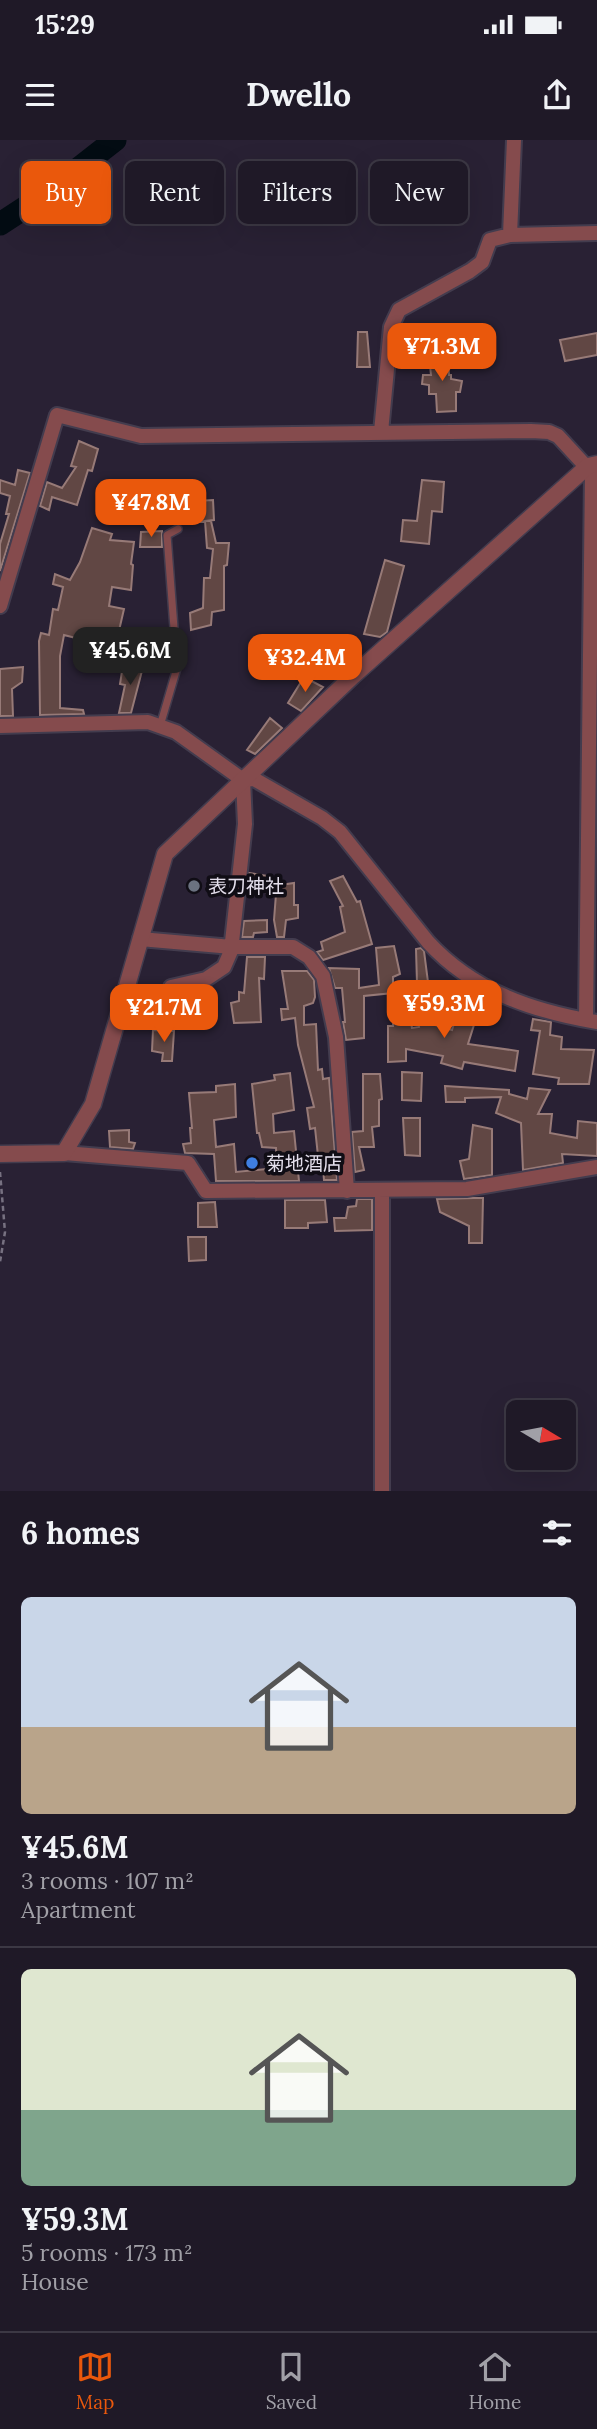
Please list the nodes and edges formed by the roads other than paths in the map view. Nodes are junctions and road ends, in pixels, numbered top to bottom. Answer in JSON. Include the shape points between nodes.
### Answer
{"nodes":[{"id":1,"x":514,"y":140,"type":"edge"},
{"id":2,"x":597,"y":233,"type":"edge"},
{"id":3,"x":510,"y":235,"type":"junction"},
{"id":4,"x":381,"y":432,"type":"junction"},
{"id":5,"x":592,"y":465,"type":"edge"},
{"id":6,"x":178,"y":529,"type":"dead end"},
{"id":7,"x":0,"y":606,"type":"edge"},
{"id":8,"x":0,"y":726,"type":"edge"},
{"id":9,"x":160,"y":726,"type":"junction"},
{"id":10,"x":243,"y":780,"type":"junction"},
{"id":11,"x":140,"y":939,"type":"junction"},
{"id":12,"x":232,"y":947,"type":"junction"},
{"id":13,"x":170,"y":987,"type":"dead end"},
{"id":14,"x":592,"y":1021,"type":"edge"},
{"id":15,"x":64,"y":1153,"type":"junction"},
{"id":16,"x":0,"y":1154,"type":"edge"},
{"id":17,"x":597,"y":1167,"type":"edge"},
{"id":18,"x":382,"y":1190,"type":"junction"},
{"id":19,"x":347,"y":1191,"type":"junction"},
{"id":20,"x":382,"y":1491,"type":"edge"}],
"edges":[{"from":1,"to":3,"type":"street"},
{"from":2,"to":3,"type":"street"},
{"from":3,"to":4,"type":"street","via":[[490,240],[482,262],[470,271],[399,310],[390,327]]},
{"from":4,"to":5,"type":"street","via":[[548,432]]},
{"from":4,"to":7,"type":"street","via":[[141,436],[57,415]]},
{"from":5,"to":10,"type":"street"},
{"from":5,"to":14,"type":"street","via":[[587,829]]},
{"from":6,"to":9,"type":"lane","via":[[167,535],[177,668]]},
{"from":8,"to":9,"type":"street","via":[[148,722]]},
{"from":9,"to":10,"type":"street","via":[[176,732]]},
{"from":10,"to":11,"type":"street","via":[[165,854]]},
{"from":10,"to":12,"type":"street","via":[[245,824]]},
{"from":10,"to":14,"type":"street","via":[[254,779],[340,832],[442,958],[471,980],[505,998]]},
{"from":11,"to":12,"type":"street"},
{"from":11,"to":15,"type":"street","via":[[93,1104]]},
{"from":12,"to":13,"type":"street","via":[[224,967],[206,979]]},
{"from":12,"to":19,"type":"street","via":[[293,947],[309,957],[323,976],[336,1037]]},
{"from":15,"to":16,"type":"street"},
{"from":15,"to":19,"type":"street","via":[[188,1163],[206,1191]]},
{"from":17,"to":18,"type":"street","via":[[467,1189]]},
{"from":18,"to":19,"type":"street"},
{"from":18,"to":20,"type":"street"}]}
